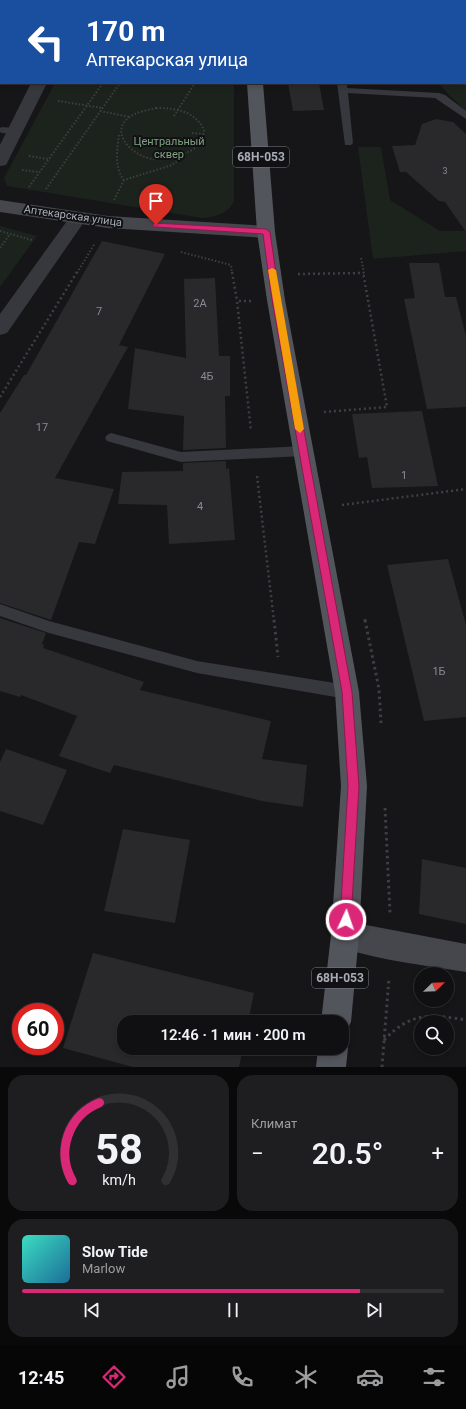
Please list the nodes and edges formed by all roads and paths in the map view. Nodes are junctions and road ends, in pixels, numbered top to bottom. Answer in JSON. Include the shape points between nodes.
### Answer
{"nodes":[{"id":1,"x":38,"y":84,"type":"edge"},
{"id":2,"x":102,"y":84,"type":"edge"},
{"id":3,"x":119,"y":84,"type":"edge"},
{"id":4,"x":195,"y":84,"type":"edge"},
{"id":5,"x":255,"y":84,"type":"edge"},
{"id":6,"x":342,"y":87,"type":"edge"},
{"id":7,"x":53,"y":100,"type":"dead end"},
{"id":8,"x":86,"y":106,"type":"junction"},
{"id":9,"x":102,"y":108,"type":"junction"},
{"id":10,"x":178,"y":109,"type":"junction"},
{"id":11,"x":100,"y":111,"type":"junction"},
{"id":12,"x":174,"y":116,"type":"dead end"},
{"id":13,"x":466,"y":116,"type":"edge"},
{"id":14,"x":130,"y":117,"type":"junction"},
{"id":15,"x":120,"y":133,"type":"junction"},
{"id":16,"x":192,"y":133,"type":"dead end"},
{"id":17,"x":204,"y":134,"type":"junction"},
{"id":18,"x":348,"y":143,"type":"dead end"},
{"id":19,"x":192,"y":150,"type":"junction"},
{"id":20,"x":25,"y":155,"type":"dead end"},
{"id":21,"x":48,"y":159,"type":"junction"},
{"id":22,"x":0,"y":161,"type":"edge"},
{"id":23,"x":124,"y":180,"type":"junction"},
{"id":24,"x":27,"y":188,"type":"dead end"},
{"id":25,"x":45,"y":191,"type":"dead end"},
{"id":26,"x":0,"y":206,"type":"edge"},
{"id":27,"x":78,"y":218,"type":"junction"},
{"id":28,"x":108,"y":222,"type":"junction"},
{"id":29,"x":0,"y":231,"type":"edge"},
{"id":30,"x":266,"y":232,"type":"junction"},
{"id":31,"x":10,"y":234,"type":"junction"},
{"id":32,"x":30,"y":240,"type":"dead end"},
{"id":33,"x":0,"y":248,"type":"edge"},
{"id":34,"x":178,"y":251,"type":"dead end"},
{"id":35,"x":361,"y":258,"type":"dead end"},
{"id":36,"x":364,"y":273,"type":"junction"},
{"id":37,"x":296,"y":274,"type":"dead end"},
{"id":38,"x":237,"y":301,"type":"dead end"},
{"id":39,"x":0,"y":328,"type":"edge"},
{"id":40,"x":0,"y":397,"type":"edge"},
{"id":41,"x":322,"y":412,"type":"dead end"},
{"id":42,"x":111,"y":438,"type":"dead end"},
{"id":43,"x":304,"y":451,"type":"junction"},
{"id":44,"x":466,"y":489,"type":"edge"},
{"id":45,"x":341,"y":505,"type":"dead end"},
{"id":46,"x":0,"y":610,"type":"edge"},
{"id":47,"x":347,"y":692,"type":"junction"},
{"id":48,"x":345,"y":935,"type":"junction"},
{"id":49,"x":391,"y":945,"type":"junction"},
{"id":50,"x":466,"y":958,"type":"edge"},
{"id":51,"x":337,"y":1015,"type":"edge"},
{"id":52,"x":466,"y":1020,"type":"edge"},
{"id":53,"x":383,"y":1040,"type":"junction"},
{"id":54,"x":332,"y":1055,"type":"edge"},
{"id":55,"x":331,"y":1067,"type":"edge"},
{"id":56,"x":382,"y":1067,"type":"edge"}],
"edges":[{"from":1,"to":22,"type":"street","via":[[8,130]]},
{"from":2,"to":8,"type":"path"},
{"from":3,"to":9,"type":"path"},
{"from":4,"to":10,"type":"path"},
{"from":5,"to":30,"type":"main road","number":"68Н-053"},
{"from":6,"to":13,"type":"lane","via":[[436,95]]},
{"from":6,"to":18,"type":"lane"},
{"from":7,"to":8,"type":"path"},
{"from":8,"to":9,"type":"path"},
{"from":8,"to":21,"type":"path"},
{"from":9,"to":11,"type":"path"},
{"from":10,"to":12,"type":"path"},
{"from":10,"to":14,"type":"path","via":[[156,108]]},
{"from":10,"to":17,"type":"path","via":[[199,121]]},
{"from":11,"to":14,"type":"path"},
{"from":11,"to":25,"type":"path"},
{"from":14,"to":15,"type":"path"},
{"from":15,"to":19,"type":"path","via":[[126,148],[145,157],[170,158]]},
{"from":15,"to":23,"type":"path","via":[[116,152],[121,177]]},
{"from":16,"to":17,"type":"path"},
{"from":17,"to":19,"type":"path","via":[[200,143]]},
{"from":19,"to":23,"type":"path","via":[[172,165]]},
{"from":20,"to":21,"type":"path"},
{"from":21,"to":24,"type":"path"},
{"from":23,"to":28,"type":"path","via":[[113,202]]},
{"from":26,"to":27,"type":"street","name":"Аптекарская улица"},
{"from":27,"to":28,"type":"street","name":"Аптекарская улица"},
{"from":27,"to":39,"type":"street"},
{"from":28,"to":30,"type":"street","name":"Аптекарская улица"},
{"from":28,"to":40,"type":"path"},
{"from":29,"to":31,"type":"path"},
{"from":30,"to":43,"type":"main road","number":"68Н-053"},
{"from":31,"to":32,"type":"path"},
{"from":31,"to":33,"type":"path"},
{"from":34,"to":38,"type":"path","via":[[231,265]]},
{"from":35,"to":36,"type":"path"},
{"from":36,"to":37,"type":"path"},
{"from":36,"to":41,"type":"path","via":[[387,407]]},
{"from":42,"to":43,"type":"lane","via":[[181,457]]},
{"from":43,"to":47,"type":"main road","number":"68Н-053"},
{"from":44,"to":45,"type":"path"},
{"from":46,"to":47,"type":"lane","via":[[49,627],[197,667]]},
{"from":47,"to":48,"type":"main road","number":"68Н-053","via":[[354,786]]},
{"from":48,"to":49,"type":"street"},
{"from":48,"to":51,"type":"main road","number":"68Н-053"},
{"from":49,"to":50,"type":"street"},
{"from":49,"to":53,"type":"path"},
{"from":52,"to":53,"type":"path","via":[[423,1015],[394,1028]]},
{"from":53,"to":56,"type":"path"},
{"from":54,"to":55,"type":"main road"}]}
